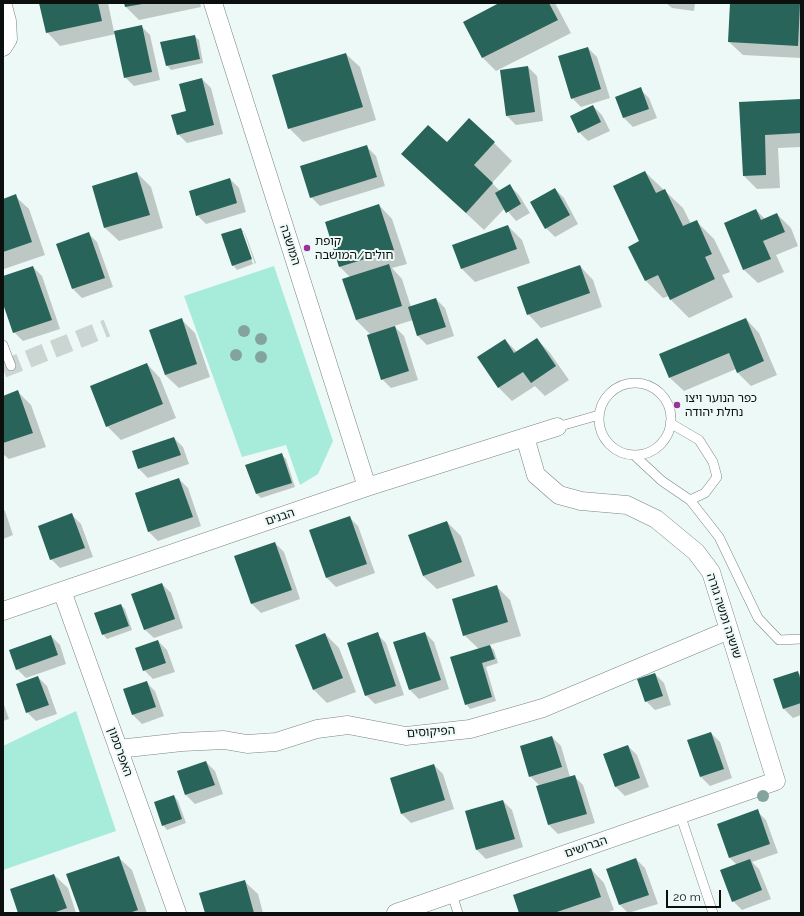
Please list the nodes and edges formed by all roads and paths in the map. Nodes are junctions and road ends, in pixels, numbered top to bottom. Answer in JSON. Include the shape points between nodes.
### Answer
{"nodes":[{"id":1,"x":213,"y":3,"type":"edge"},
{"id":2,"x":3,"y":6,"type":"edge"},
{"id":3,"x":3,"y":47,"type":"edge"},
{"id":4,"x":3,"y":345,"type":"edge"},
{"id":5,"x":11,"y":366,"type":"dead end"},
{"id":6,"x":599,"y":415,"type":"junction"},
{"id":7,"x":670,"y":423,"type":"junction"},
{"id":8,"x":557,"y":427,"type":"joint"},
{"id":9,"x":525,"y":437,"type":"junction"},
{"id":10,"x":634,"y":455,"type":"junction"},
{"id":11,"x":367,"y":487,"type":"junction"},
{"id":12,"x":690,"y":500,"type":"junction"},
{"id":13,"x":62,"y":591,"type":"junction"},
{"id":14,"x":3,"y":611,"type":"edge"},
{"id":15,"x":729,"y":630,"type":"junction"},
{"id":16,"x":801,"y":639,"type":"edge"},
{"id":17,"x":118,"y":749,"type":"junction"},
{"id":18,"x":776,"y":781,"type":"joint"},
{"id":19,"x":680,"y":814,"type":"junction"},
{"id":20,"x":452,"y":894,"type":"junction"},
{"id":21,"x":177,"y":913,"type":"edge"},
{"id":22,"x":396,"y":913,"type":"edge"},
{"id":23,"x":458,"y":913,"type":"edge"},
{"id":24,"x":713,"y":913,"type":"edge"}],
"edges":[{"from":1,"to":11,"type":"street","name":"המושבה"},
{"from":2,"to":3,"type":"street","via":[[8,33],[8,39]]},
{"from":4,"to":5,"type":"lane"},
{"from":6,"to":7,"type":"lane","via":[[602,404],[618,387],[641,384],[653,388],[662,395],[668,405]]},
{"from":6,"to":8,"type":"lane"},
{"from":6,"to":10,"type":"lane","via":[[604,438],[617,450]]},
{"from":7,"to":10,"type":"lane","via":[[670,429],[656,448]]},
{"from":7,"to":12,"type":"lane","via":[[699,440],[713,462],[717,476],[705,493]]},
{"from":8,"to":9,"type":"street","name":"הבנים"},
{"from":9,"to":11,"type":"street","name":"הבנים"},
{"from":9,"to":15,"type":"street","name":"שושנה ומשה גורה","via":[[536,474],[560,495],[581,502],[628,506],[656,518],[696,552],[711,572]]},
{"from":10,"to":12,"type":"lane"},
{"from":11,"to":13,"type":"street","name":"הבנים"},
{"from":12,"to":16,"type":"lane","via":[[719,537],[758,618],[779,640]]},
{"from":13,"to":14,"type":"street","name":"הבנים"},
{"from":13,"to":17,"type":"street","name":"האפרסמון"},
{"from":15,"to":17,"type":"street","name":"הפיקוסים","via":[[543,708],[470,729],[406,736],[348,725],[317,729],[276,742],[247,744],[224,740]]},
{"from":15,"to":18,"type":"street","name":"שושנה ומשה גורה"},
{"from":17,"to":21,"type":"street","name":"האפרסמון"},
{"from":18,"to":19,"type":"street","name":"הברושים"},
{"from":19,"to":20,"type":"street","name":"הברושים"},
{"from":19,"to":24,"type":"lane"},
{"from":20,"to":22,"type":"street","name":"הברושים"},
{"from":20,"to":23,"type":"lane"}]}
